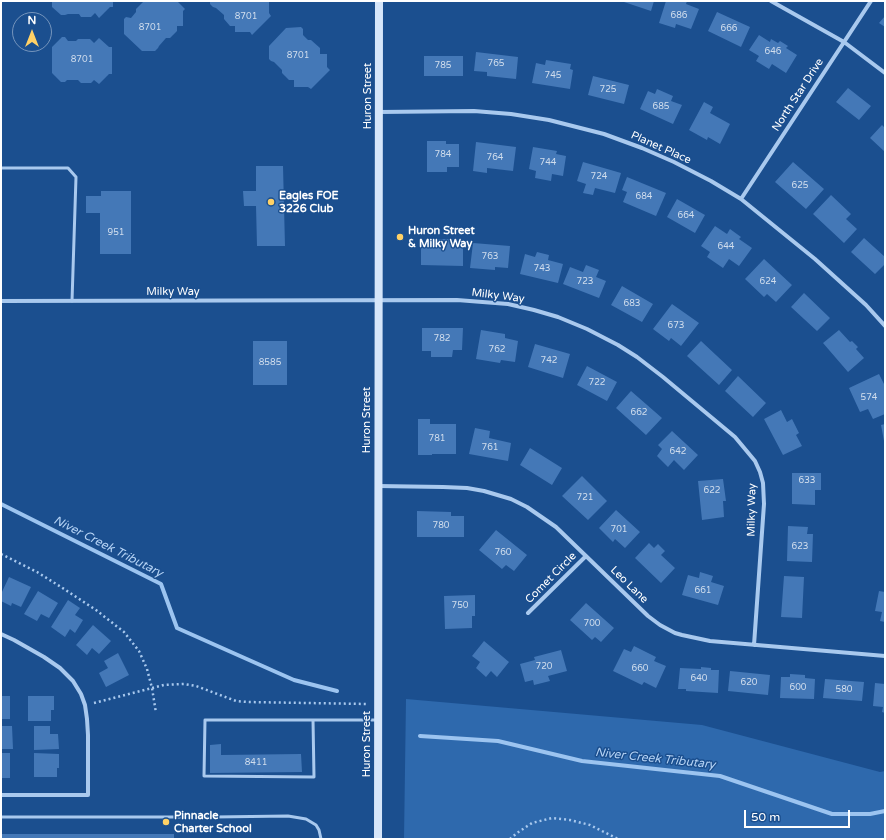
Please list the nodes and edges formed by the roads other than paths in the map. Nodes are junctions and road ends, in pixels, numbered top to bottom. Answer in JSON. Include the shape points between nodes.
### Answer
{"nodes":[{"id":1,"x":379,"y":1,"type":"edge"},
{"id":2,"x":771,"y":1,"type":"edge"},
{"id":3,"x":870,"y":1,"type":"edge"},
{"id":4,"x":844,"y":42,"type":"junction"},
{"id":5,"x":885,"y":73,"type":"edge"},
{"id":6,"x":379,"y":112,"type":"junction"},
{"id":7,"x":1,"y":168,"type":"edge"},
{"id":8,"x":741,"y":199,"type":"junction"},
{"id":9,"x":379,"y":300,"type":"junction"},
{"id":10,"x":1,"y":301,"type":"edge"},
{"id":11,"x":72,"y":301,"type":"junction"},
{"id":12,"x":885,"y":326,"type":"edge"},
{"id":13,"x":378,"y":486,"type":"junction"},
{"id":14,"x":586,"y":556,"type":"junction"},
{"id":15,"x":528,"y":613,"type":"dead end"},
{"id":16,"x":1,"y":634,"type":"edge"},
{"id":17,"x":754,"y":645,"type":"junction"},
{"id":18,"x":885,"y":656,"type":"edge"},
{"id":19,"x":313,"y":720,"type":"junction"},
{"id":20,"x":378,"y":720,"type":"junction"},
{"id":21,"x":1,"y":795,"type":"edge"},
{"id":22,"x":1,"y":817,"type":"edge"},
{"id":23,"x":321,"y":839,"type":"edge"},
{"id":24,"x":378,"y":839,"type":"edge"}],
"edges":[{"from":1,"to":6,"type":"main road","name":"Huron Street"},
{"from":2,"to":4,"type":"street"},
{"from":3,"to":4,"type":"street","name":"North Star Drive"},
{"from":4,"to":5,"type":"street"},
{"from":4,"to":8,"type":"street","name":"North Star Drive"},
{"from":6,"to":8,"type":"street","name":"Planet Place","via":[[474,111],[548,120],[604,134],[642,148],[711,181]]},
{"from":6,"to":9,"type":"main road","name":"Huron Street"},
{"from":7,"to":11,"type":"lane","via":[[68,168],[76,177]]},
{"from":8,"to":12,"type":"street","name":"Planet Place","via":[[832,274]]},
{"from":9,"to":11,"type":"street","name":"Milky Way"},
{"from":9,"to":13,"type":"main road","name":"Huron Street"},
{"from":9,"to":17,"type":"street","name":"Milky Way","via":[[456,300],[508,304],[558,317],[587,329],[637,357],[735,437],[755,461],[763,483],[764,504]]},
{"from":10,"to":11,"type":"street","name":"Milky Way"},
{"from":13,"to":14,"type":"street","name":"Leo Lane","via":[[467,488],[504,496],[527,507],[556,527]]},
{"from":13,"to":20,"type":"main road","name":"Huron Street"},
{"from":14,"to":15,"type":"street","name":"Comet Circle"},
{"from":14,"to":17,"type":"street","name":"Leo Lane","via":[[648,616],[675,633],[710,641]]},
{"from":16,"to":21,"type":"street","via":[[44,657],[73,681],[85,705],[88,735],[88,795]]},
{"from":17,"to":18,"type":"street","name":"Leo Lane"},
{"from":19,"to":19,"type":"lane","via":[[205,720],[204,776],[314,777]]},
{"from":19,"to":20,"type":"lane"},
{"from":20,"to":24,"type":"main road","name":"Huron Street"},
{"from":22,"to":23,"type":"lane","via":[[288,816],[306,819],[316,825]]}]}
